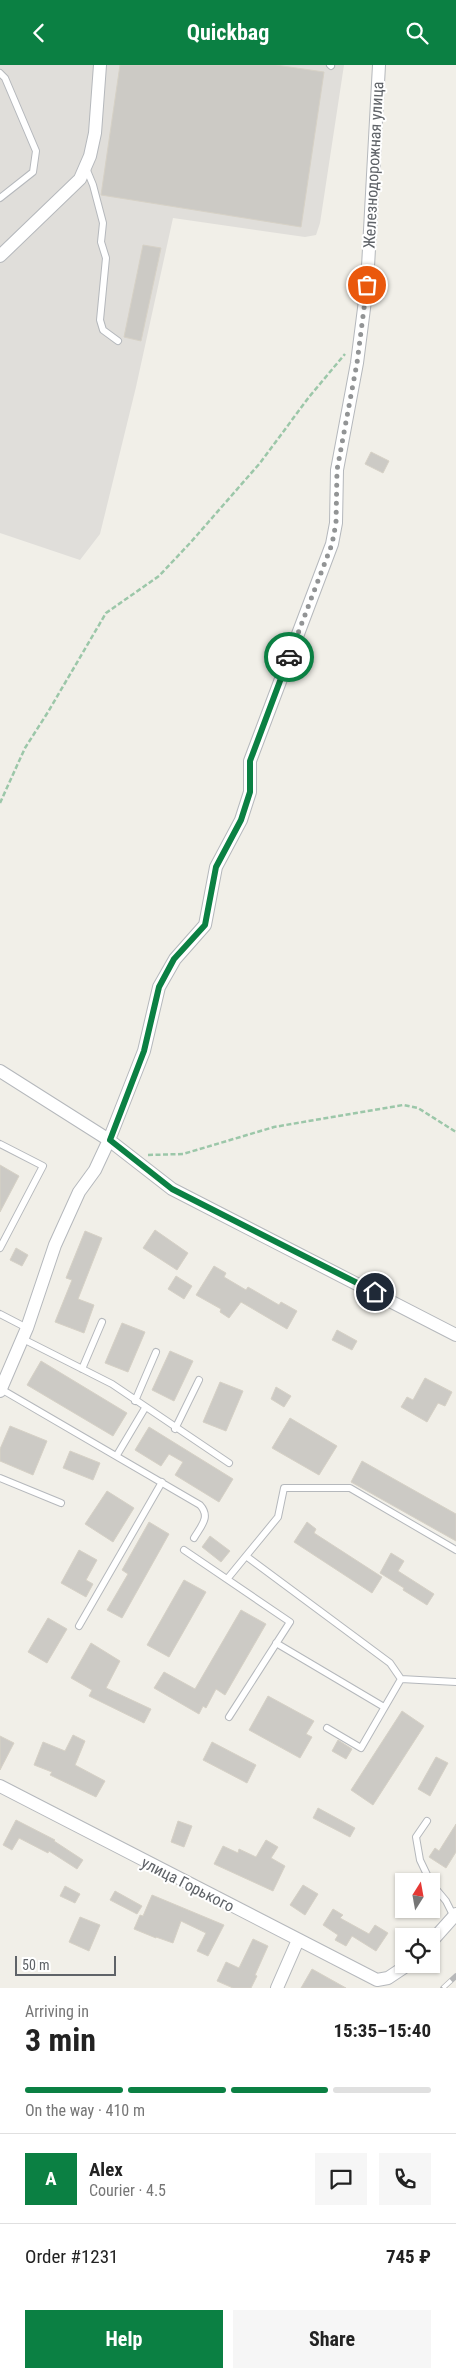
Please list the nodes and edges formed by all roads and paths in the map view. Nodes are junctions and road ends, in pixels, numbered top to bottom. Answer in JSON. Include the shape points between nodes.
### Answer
{"nodes":[{"id":1,"x":379,"y":65,"type":"edge"},
{"id":2,"x":99,"y":66,"type":"edge"},
{"id":3,"x":0,"y":73,"type":"edge"},
{"id":4,"x":86,"y":167,"type":"junction"},
{"id":5,"x":0,"y":198,"type":"edge"},
{"id":6,"x":0,"y":256,"type":"edge"},
{"id":7,"x":118,"y":341,"type":"dead end"},
{"id":8,"x":348,"y":351,"type":"dead end"},
{"id":9,"x":0,"y":803,"type":"edge"},
{"id":10,"x":0,"y":1071,"type":"edge"},
{"id":11,"x":456,"y":1131,"type":"edge"},
{"id":12,"x":110,"y":1140,"type":"junction"},
{"id":13,"x":0,"y":1143,"type":"edge"},
{"id":14,"x":140,"y":1152,"type":"dead end"},
{"id":15,"x":0,"y":1248,"type":"edge"},
{"id":16,"x":0,"y":1314,"type":"edge"},
{"id":17,"x":102,"y":1322,"type":"dead end"},
{"id":18,"x":25,"y":1333,"type":"junction"},
{"id":19,"x":456,"y":1335,"type":"edge"},
{"id":20,"x":156,"y":1352,"type":"dead end"},
{"id":21,"x":82,"y":1369,"type":"junction"},
{"id":22,"x":199,"y":1380,"type":"dead end"},
{"id":23,"x":0,"y":1390,"type":"edge"},
{"id":24,"x":135,"y":1401,"type":"junction"},
{"id":25,"x":145,"y":1408,"type":"junction"},
{"id":26,"x":176,"y":1429,"type":"junction"},
{"id":27,"x":117,"y":1455,"type":"junction"},
{"id":28,"x":228,"y":1463,"type":"dead end"},
{"id":29,"x":0,"y":1478,"type":"edge"},
{"id":30,"x":162,"y":1482,"type":"junction"},
{"id":31,"x":61,"y":1503,"type":"dead end"},
{"id":32,"x":194,"y":1538,"type":"dead end"},
{"id":33,"x":184,"y":1550,"type":"dead end"},
{"id":34,"x":456,"y":1550,"type":"edge"},
{"id":35,"x":246,"y":1556,"type":"junction"},
{"id":36,"x":228,"y":1578,"type":"junction"},
{"id":37,"x":79,"y":1626,"type":"dead end"},
{"id":38,"x":276,"y":1643,"type":"junction"},
{"id":39,"x":401,"y":1679,"type":"junction"},
{"id":40,"x":456,"y":1682,"type":"edge"},
{"id":41,"x":384,"y":1707,"type":"junction"},
{"id":42,"x":229,"y":1717,"type":"dead end"},
{"id":43,"x":327,"y":1728,"type":"dead end"},
{"id":44,"x":0,"y":1787,"type":"edge"},
{"id":45,"x":427,"y":1821,"type":"dead end"},
{"id":46,"x":426,"y":1873,"type":"edge"},
{"id":47,"x":440,"y":1893,"type":"edge"},
{"id":48,"x":455,"y":1916,"type":"edge"},
{"id":49,"x":440,"y":1932,"type":"edge"},
{"id":50,"x":298,"y":1940,"type":"junction"},
{"id":51,"x":396,"y":1973,"type":"edge"},
{"id":52,"x":277,"y":1988,"type":"edge"}],
"edges":[{"from":1,"to":12,"type":"street","name":"Железнодорожная улица","via":[[367,285],[357,363],[337,470],[336,523],[332,544],[252,754],[250,792],[241,820],[216,867],[205,925],[174,959],[159,987],[144,1051]]},
{"from":2,"to":4,"type":"street","via":[[94,133]]},
{"from":3,"to":5,"type":"lane","via":[[36,151],[33,172]]},
{"from":4,"to":6,"type":"street","via":[[80,179]]},
{"from":4,"to":7,"type":"lane","via":[[103,223],[101,242],[106,258],[100,320],[103,330]]},
{"from":8,"to":9,"type":"path","via":[[260,463],[159,576],[106,613],[25,748]]},
{"from":10,"to":12,"type":"street"},
{"from":11,"to":14,"type":"path","via":[[418,1108],[403,1105],[274,1127],[183,1154],[148,1155]]},
{"from":12,"to":18,"type":"street","name":"Железнодорожная улица","via":[[96,1169],[78,1192],[55,1245]]},
{"from":12,"to":19,"type":"street","via":[[172,1189]]},
{"from":13,"to":15,"type":"lane","via":[[43,1166]]},
{"from":16,"to":18,"type":"lane"},
{"from":17,"to":21,"type":"lane"},
{"from":18,"to":21,"type":"lane"},
{"from":18,"to":23,"type":"street","name":"Железнодорожная улица"},
{"from":20,"to":24,"type":"lane"},
{"from":21,"to":24,"type":"lane","via":[[112,1384]]},
{"from":22,"to":26,"type":"lane"},
{"from":23,"to":27,"type":"lane"},
{"from":24,"to":25,"type":"lane"},
{"from":25,"to":26,"type":"lane"},
{"from":25,"to":27,"type":"lane"},
{"from":26,"to":28,"type":"lane"},
{"from":27,"to":30,"type":"lane"},
{"from":29,"to":31,"type":"lane"},
{"from":30,"to":32,"type":"lane","via":[[205,1510],[206,1518]]},
{"from":30,"to":37,"type":"lane"},
{"from":33,"to":36,"type":"lane"},
{"from":34,"to":35,"type":"lane","via":[[350,1487],[284,1488],[278,1517]]},
{"from":35,"to":36,"type":"lane"},
{"from":35,"to":39,"type":"lane","via":[[390,1663]]},
{"from":36,"to":38,"type":"lane","via":[[290,1623]]},
{"from":38,"to":41,"type":"lane"},
{"from":38,"to":42,"type":"lane"},
{"from":39,"to":40,"type":"lane"},
{"from":39,"to":41,"type":"lane"},
{"from":41,"to":43,"type":"lane","via":[[361,1748]]},
{"from":44,"to":50,"type":"street","name":"улица Горького"},
{"from":45,"to":46,"type":"lane","via":[[416,1837],[420,1860]]},
{"from":47,"to":48,"type":"lane"},
{"from":48,"to":49,"type":"street"},
{"from":50,"to":51,"type":"street","name":"улица Горького","via":[[377,1980]]},
{"from":50,"to":52,"type":"street"}]}
